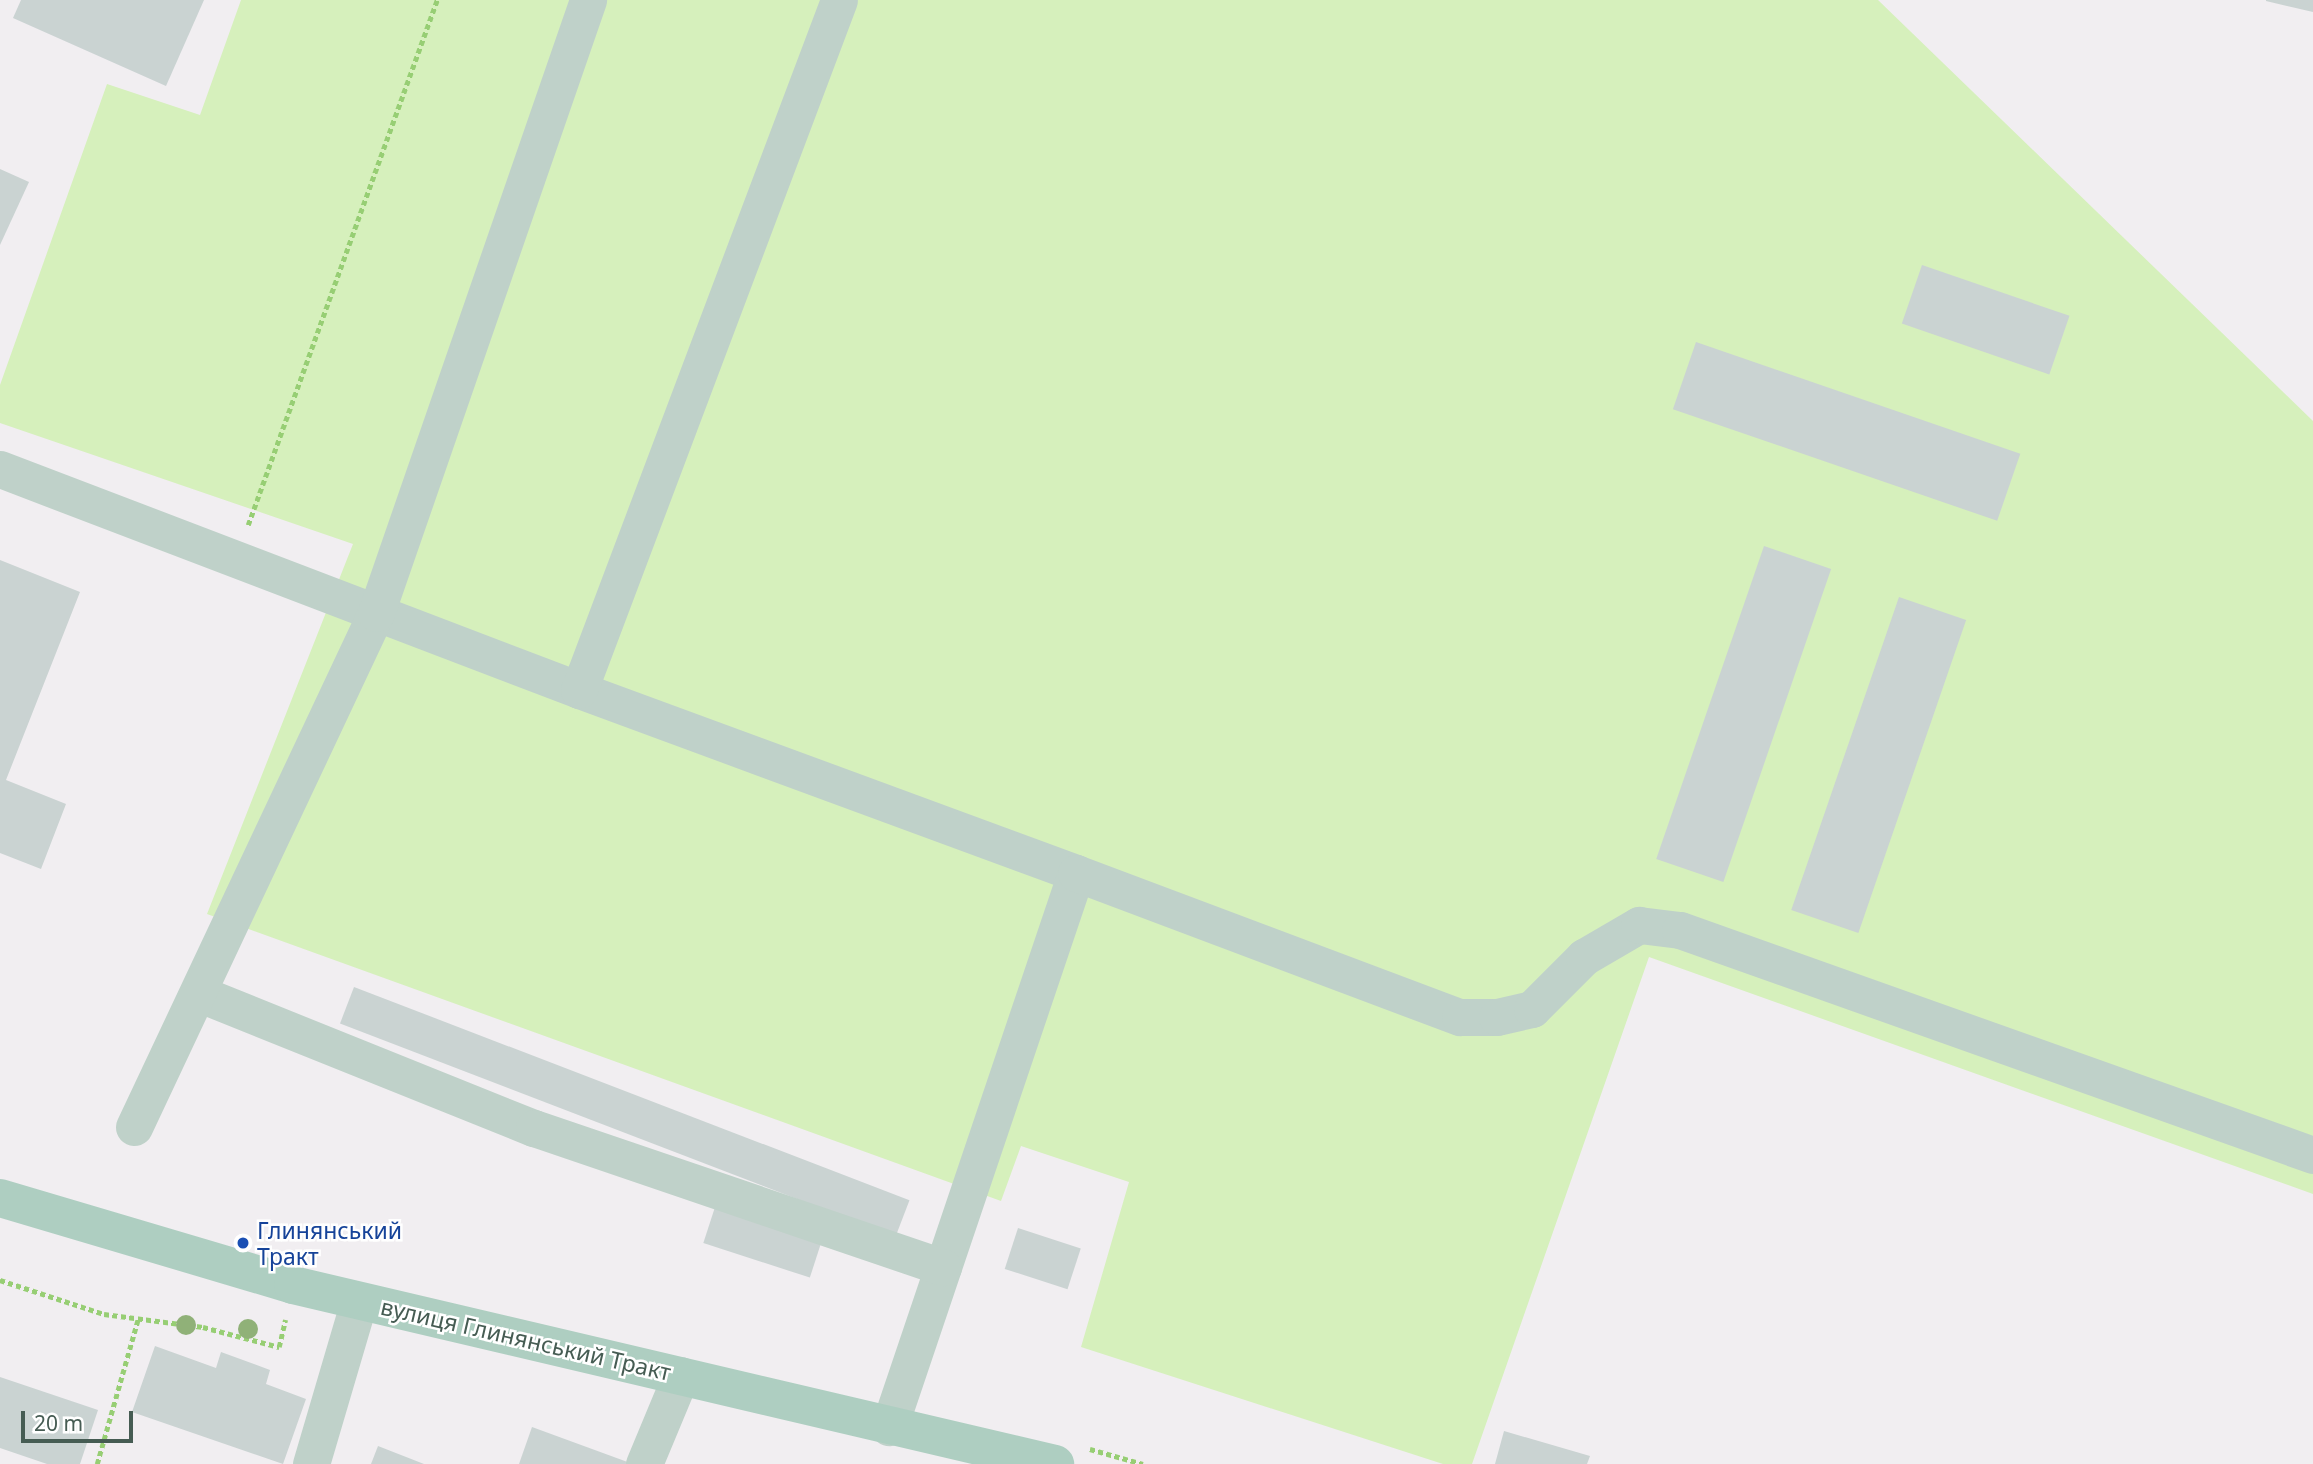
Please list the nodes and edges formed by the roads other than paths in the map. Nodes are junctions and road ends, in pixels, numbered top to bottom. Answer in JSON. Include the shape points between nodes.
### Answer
{"nodes":[{"id":1,"x":588,"y":0,"type":"edge"},
{"id":2,"x":839,"y":0,"type":"edge"},
{"id":3,"x":0,"y":468,"type":"edge"},
{"id":4,"x":376,"y":612,"type":"junction"},
{"id":5,"x":579,"y":690,"type":"junction"},
{"id":6,"x":1076,"y":873,"type":"junction"},
{"id":7,"x":200,"y":994,"type":"junction"},
{"id":8,"x":134,"y":1127,"type":"dead end"},
{"id":9,"x":2313,"y":1155,"type":"edge"},
{"id":10,"x":0,"y":1198,"type":"edge"},
{"id":11,"x":943,"y":1267,"type":"junction"},
{"id":12,"x":359,"y":1301,"type":"junction"},
{"id":13,"x":681,"y":1375,"type":"junction"},
{"id":14,"x":889,"y":1427,"type":"junction"},
{"id":15,"x":310,"y":1464,"type":"edge"},
{"id":16,"x":644,"y":1464,"type":"edge"},
{"id":17,"x":1055,"y":1464,"type":"edge"}],
"edges":[{"from":1,"to":4,"type":"street"},
{"from":2,"to":5,"type":"street"},
{"from":3,"to":4,"type":"street"},
{"from":4,"to":5,"type":"street"},
{"from":4,"to":7,"type":"street","via":[[202,976]]},
{"from":5,"to":6,"type":"street"},
{"from":6,"to":9,"type":"street","via":[[1460,1017],[1497,1017],[1532,1009],[1584,957],[1639,925],[1680,930]]},
{"from":6,"to":11,"type":"street"},
{"from":7,"to":8,"type":"street"},
{"from":7,"to":11,"type":"street","via":[[534,1128]]},
{"from":10,"to":12,"type":"main road","name":"вулиця Глинянський Тракт","via":[[117,1236]]},
{"from":11,"to":14,"type":"street"},
{"from":12,"to":13,"type":"main road","name":"вулиця Глинянський Тракт"},
{"from":12,"to":15,"type":"street"},
{"from":13,"to":14,"type":"main road","name":"вулиця Глинянський Тракт"},
{"from":13,"to":16,"type":"street"},
{"from":14,"to":17,"type":"main road","name":"вулиця Глинянський Тракт"}]}
